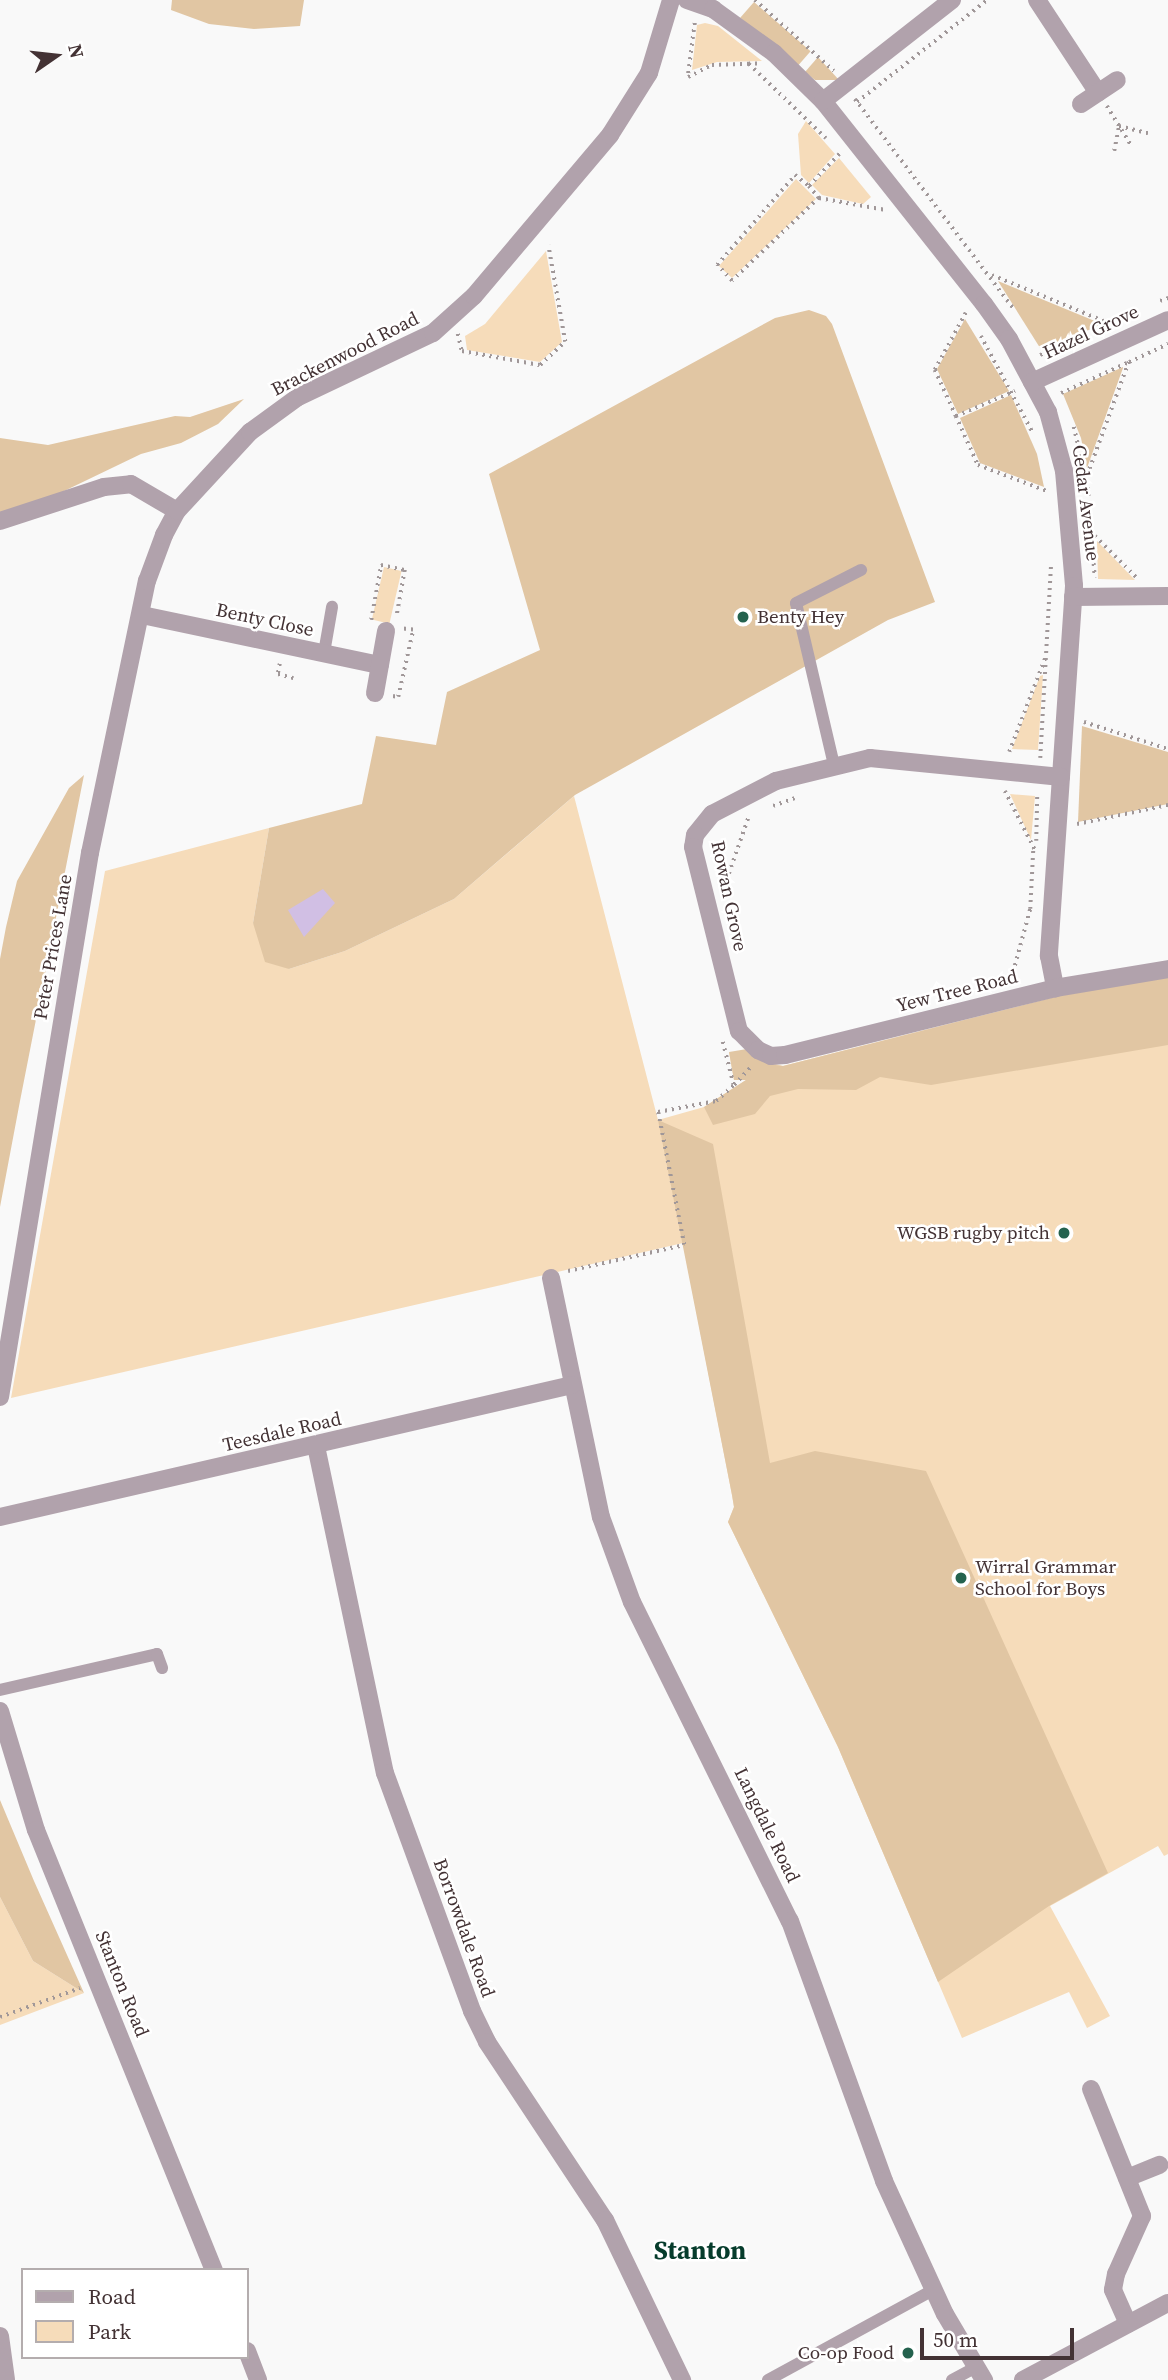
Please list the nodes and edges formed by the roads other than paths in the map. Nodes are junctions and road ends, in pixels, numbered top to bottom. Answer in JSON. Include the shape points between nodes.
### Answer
{"nodes":[{"id":1,"x":671,"y":0,"type":"edge"},
{"id":2,"x":687,"y":0,"type":"edge"},
{"id":3,"x":952,"y":0,"type":"edge"},
{"id":4,"x":1037,"y":0,"type":"edge"},
{"id":5,"x":1117,"y":80,"type":"dead end"},
{"id":6,"x":1098,"y":93,"type":"junction"},
{"id":7,"x":822,"y":101,"type":"junction"},
{"id":8,"x":1081,"y":104,"type":"dead end"},
{"id":9,"x":1168,"y":320,"type":"edge"},
{"id":10,"x":1032,"y":382,"type":"junction"},
{"id":11,"x":177,"y":511,"type":"junction"},
{"id":12,"x":0,"y":521,"type":"edge"},
{"id":13,"x":860,"y":570,"type":"dead end"},
{"id":14,"x":1161,"y":596,"type":"edge"},
{"id":15,"x":1073,"y":597,"type":"junction"},
{"id":16,"x":332,"y":607,"type":"dead end"},
{"id":17,"x":142,"y":615,"type":"junction"},
{"id":18,"x":384,"y":627,"type":"road end"},
{"id":19,"x":324,"y":653,"type":"junction"},
{"id":20,"x":380,"y":665,"type":"junction"},
{"id":21,"x":375,"y":693,"type":"dead end"},
{"id":22,"x":834,"y":765,"type":"junction"},
{"id":23,"x":1061,"y":777,"type":"junction"},
{"id":24,"x":1168,"y":969,"type":"edge"},
{"id":25,"x":1055,"y":988,"type":"junction"},
{"id":26,"x":762,"y":1052,"type":"joint"},
{"id":27,"x":551,"y":1278,"type":"road end"},
{"id":28,"x":572,"y":1385,"type":"junction"},
{"id":29,"x":0,"y":1397,"type":"edge"},
{"id":30,"x":316,"y":1446,"type":"junction"},
{"id":31,"x":0,"y":1517,"type":"edge"},
{"id":32,"x":162,"y":1668,"type":"dead end"},
{"id":33,"x":0,"y":1690,"type":"edge"},
{"id":34,"x":0,"y":1711,"type":"edge"},
{"id":35,"x":1091,"y":2089,"type":"dead end"},
{"id":36,"x":1159,"y":2165,"type":"dead end"},
{"id":37,"x":1127,"y":2178,"type":"junction"},
{"id":38,"x":213,"y":2268,"type":"edge"},
{"id":39,"x":933,"y":2290,"type":"junction"},
{"id":40,"x":1168,"y":2303,"type":"edge"},
{"id":41,"x":1128,"y":2324,"type":"junction"},
{"id":42,"x":0,"y":2336,"type":"edge"},
{"id":43,"x":248,"y":2354,"type":"edge"},
{"id":44,"x":980,"y":2373,"type":"edge"},
{"id":45,"x":6,"y":2380,"type":"edge"},
{"id":46,"x":258,"y":2380,"type":"edge"},
{"id":47,"x":682,"y":2380,"type":"edge"},
{"id":48,"x":768,"y":2380,"type":"edge"},
{"id":49,"x":952,"y":2380,"type":"edge"},
{"id":50,"x":1023,"y":2380,"type":"edge"}],
"edges":[{"from":1,"to":11,"type":"street","name":"Brackenwood Road","via":[[649,73],[610,135],[474,296],[433,333],[298,397],[250,432]]},
{"from":2,"to":7,"type":"street","name":"Cedar Avenue","via":[[706,6],[783,62]]},
{"from":3,"to":7,"type":"street"},
{"from":4,"to":6,"type":"street"},
{"from":5,"to":6,"type":"street"},
{"from":6,"to":8,"type":"street"},
{"from":7,"to":10,"type":"street","name":"Cedar Avenue","via":[[985,304]]},
{"from":9,"to":10,"type":"street","name":"Hazel Grove"},
{"from":10,"to":15,"type":"street","name":"Cedar Avenue","via":[[1058,443],[1069,513]]},
{"from":11,"to":12,"type":"street","via":[[131,484],[104,487]]},
{"from":11,"to":17,"type":"street","name":"Peter Prices Lane","via":[[147,581]]},
{"from":13,"to":22,"type":"lane","via":[[796,603]]},
{"from":14,"to":15,"type":"street"},
{"from":15,"to":23,"type":"street","name":"Cedar Avenue","via":[[1077,715]]},
{"from":16,"to":19,"type":"lane"},
{"from":17,"to":19,"type":"street","name":"Benty Close"},
{"from":17,"to":29,"type":"street","name":"Peter Prices Lane","via":[[90,853]]},
{"from":18,"to":20,"type":"street"},
{"from":19,"to":20,"type":"street","name":"Benty Close"},
{"from":20,"to":21,"type":"street"},
{"from":22,"to":23,"type":"street","name":"Rowan Grove","via":[[870,758]]},
{"from":22,"to":26,"type":"street","name":"Rowan Grove","via":[[776,781],[712,814],[695,835],[694,847],[739,1031]]},
{"from":23,"to":25,"type":"street","name":"Cedar Avenue","via":[[1066,826],[1055,853],[1049,956]]},
{"from":24,"to":25,"type":"street","name":"Yew Tree Road"},
{"from":25,"to":26,"type":"street","name":"Yew Tree Road","via":[[785,1055]]},
{"from":27,"to":28,"type":"street","name":"Langdale Road"},
{"from":28,"to":30,"type":"street","name":"Teesdale Road"},
{"from":28,"to":39,"type":"street","name":"Langdale Road","via":[[601,1517],[632,1602],[790,1921],[884,2181]]},
{"from":30,"to":31,"type":"street","name":"Teesdale Road"},
{"from":30,"to":47,"type":"street","name":"Borrowdale Road","via":[[385,1773],[472,2011],[487,2042],[605,2220]]},
{"from":32,"to":33,"type":"lane","via":[[157,1654]]},
{"from":34,"to":38,"type":"street","name":"Stanton Road","via":[[36,1829]]},
{"from":35,"to":37,"type":"street"},
{"from":36,"to":37,"type":"street"},
{"from":37,"to":41,"type":"street","via":[[1142,2217],[1116,2273],[1114,2290]]},
{"from":39,"to":44,"type":"street","name":"Langdale Road"},
{"from":39,"to":48,"type":"lane"},
{"from":40,"to":41,"type":"street"},
{"from":41,"to":50,"type":"street"},
{"from":42,"to":45,"type":"street"},
{"from":43,"to":46,"type":"street"},
{"from":44,"to":49,"type":"lane"}]}
